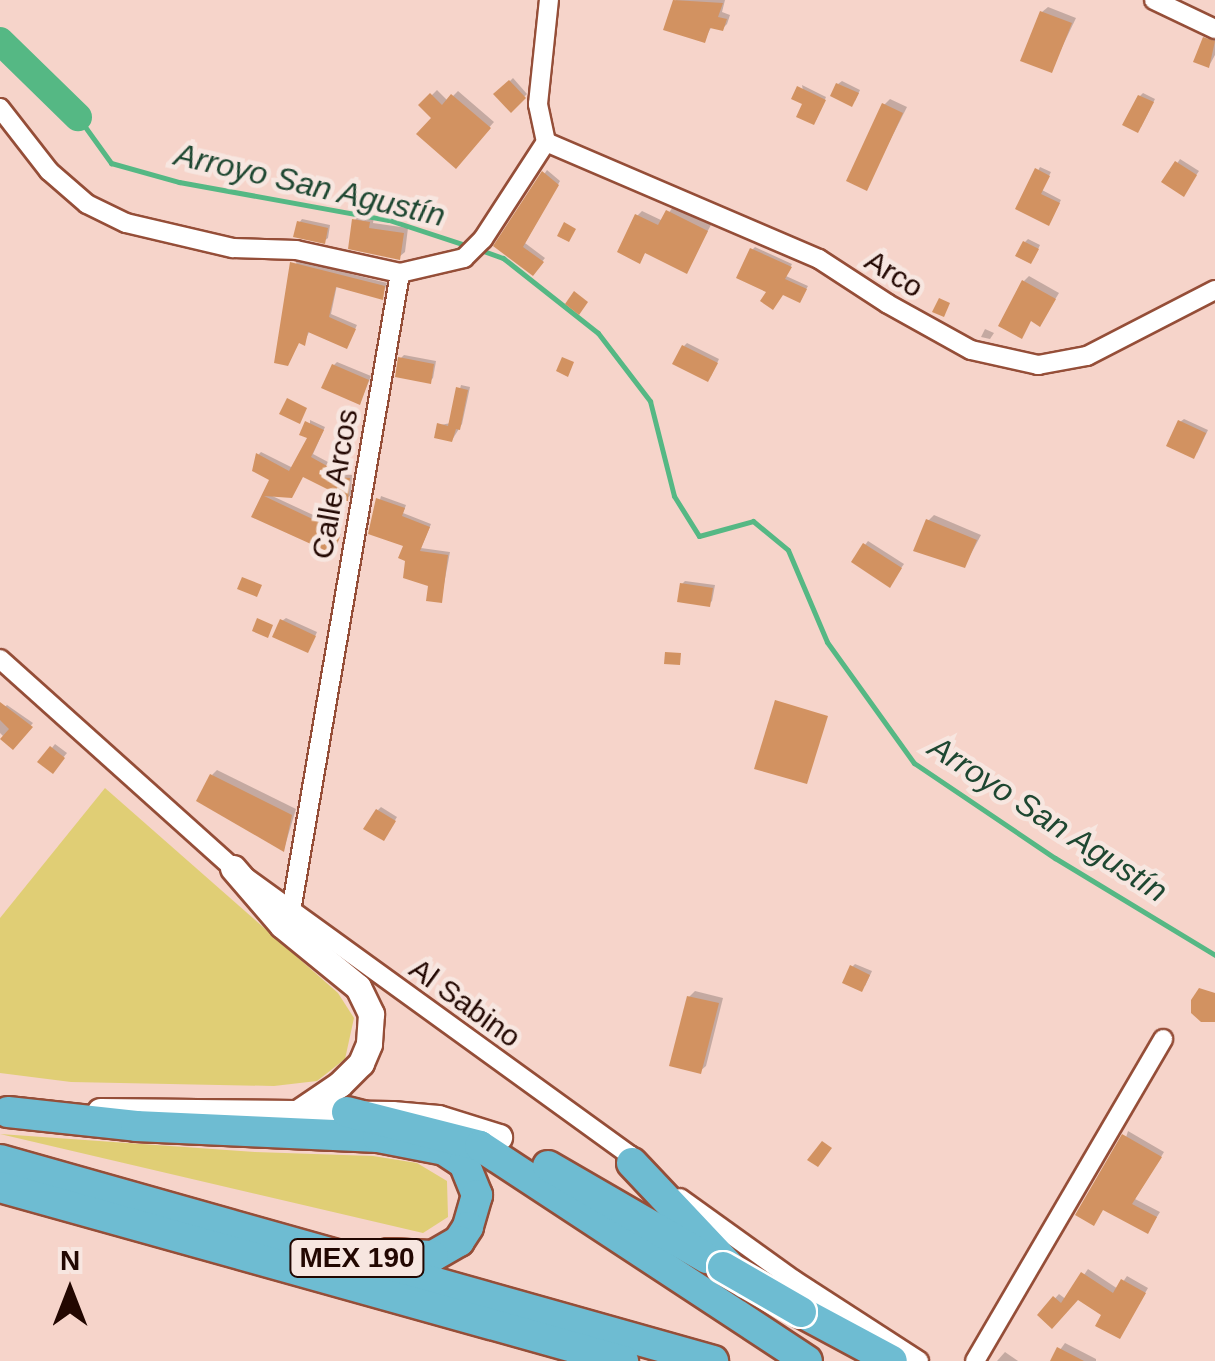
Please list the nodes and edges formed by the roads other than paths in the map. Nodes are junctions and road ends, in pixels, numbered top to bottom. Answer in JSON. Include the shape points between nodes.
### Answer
{"nodes":[{"id":1,"x":549,"y":0,"type":"edge"},
{"id":2,"x":1154,"y":0,"type":"edge"},
{"id":3,"x":1215,"y":29,"type":"edge"},
{"id":4,"x":0,"y":108,"type":"edge"},
{"id":5,"x":546,"y":142,"type":"junction"},
{"id":6,"x":400,"y":273,"type":"junction"},
{"id":7,"x":1215,"y":290,"type":"edge"},
{"id":8,"x":0,"y":659,"type":"edge"},
{"id":9,"x":233,"y":868,"type":"junction"},
{"id":10,"x":292,"y":911,"type":"junction"},
{"id":11,"x":1163,"y":1039,"type":"dead end"},
{"id":12,"x":4,"y":1111,"type":"edge"},
{"id":13,"x":299,"y":1112,"type":"junction"},
{"id":14,"x":347,"y":1112,"type":"junction"},
{"id":15,"x":499,"y":1136,"type":"joint"},
{"id":16,"x":0,"y":1160,"type":"edge"},
{"id":17,"x":632,"y":1163,"type":"junction"},
{"id":18,"x":0,"y":1187,"type":"edge"},
{"id":19,"x":308,"y":1244,"type":"junction"},
{"id":20,"x":623,"y":1361,"type":"edge"},
{"id":21,"x":713,"y":1361,"type":"edge"},
{"id":22,"x":809,"y":1361,"type":"edge"},
{"id":23,"x":892,"y":1361,"type":"edge"},
{"id":24,"x":920,"y":1361,"type":"edge"},
{"id":25,"x":975,"y":1361,"type":"edge"}],
"edges":[{"from":1,"to":5,"type":"street","via":[[538,104]]},
{"from":2,"to":3,"type":"street"},
{"from":4,"to":6,"type":"street","via":[[48,171],[86,204],[126,223],[233,248],[296,250]]},
{"from":5,"to":6,"type":"street","via":[[464,258]]},
{"from":5,"to":7,"type":"street","name":"Arco","via":[[819,258],[971,350],[1038,365],[1087,356]]},
{"from":6,"to":10,"type":"street","name":"Calle Arcos"},
{"from":8,"to":9,"type":"street","name":"Al Sabino"},
{"from":9,"to":10,"type":"street","name":"Al Sabino"},
{"from":9,"to":13,"type":"main road","via":[[282,925],[358,987],[370,1014],[361,1064]]},
{"from":10,"to":17,"type":"street","name":"Al Sabino","via":[[630,1155]]},
{"from":11,"to":25,"type":"street"},
{"from":12,"to":13,"type":"main road"},
{"from":12,"to":19,"type":"highway","via":[[136,1126],[378,1137],[444,1150],[473,1176],[477,1195],[468,1228],[433,1256]]},
{"from":13,"to":14,"type":"main road"},
{"from":14,"to":15,"type":"main road","via":[[438,1118]]},
{"from":14,"to":22,"type":"highway","via":[[448,1135],[495,1154]]},
{"from":15,"to":23,"type":"highway","bridge":true},
{"from":16,"to":19,"type":"highway","number":"MEX 190"},
{"from":17,"to":22,"type":"highway","via":[[728,1262]]},
{"from":17,"to":24,"type":"street","name":"Al Sabino"},
{"from":18,"to":20,"type":"highway","number":"MEX 190"},
{"from":19,"to":21,"type":"highway","number":"MEX 190"}]}
